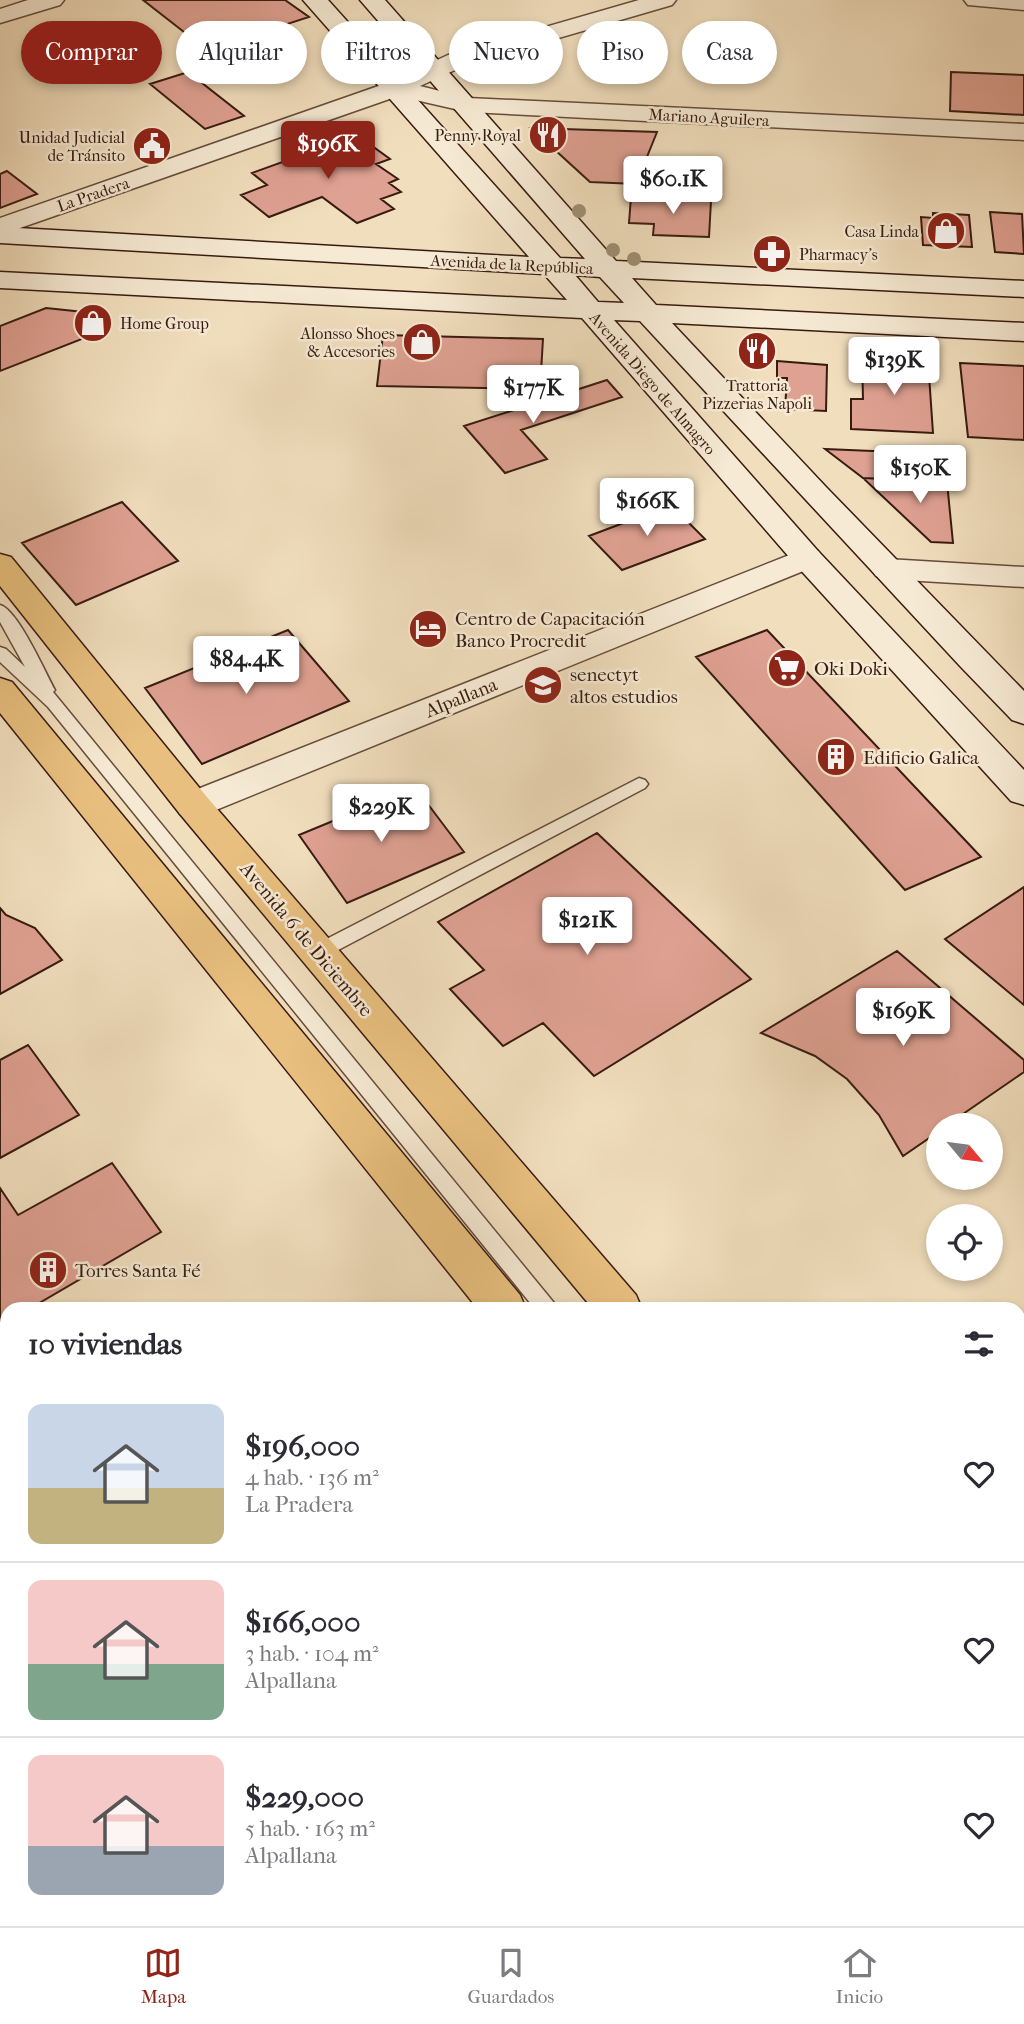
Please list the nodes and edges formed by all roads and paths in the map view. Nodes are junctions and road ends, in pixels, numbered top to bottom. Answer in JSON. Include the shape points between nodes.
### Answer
{"nodes":[{"id":1,"x":52,"y":0,"type":"edge"},
{"id":2,"x":315,"y":0,"type":"edge"},
{"id":3,"x":372,"y":0,"type":"edge"},
{"id":4,"x":664,"y":0,"type":"edge"},
{"id":5,"x":976,"y":0,"type":"edge"},
{"id":6,"x":1024,"y":3,"type":"edge"},
{"id":7,"x":0,"y":16,"type":"edge"},
{"id":8,"x":437,"y":68,"type":"junction"},
{"id":9,"x":396,"y":88,"type":"junction"},
{"id":10,"x":468,"y":105,"type":"junction"},
{"id":11,"x":1024,"y":132,"type":"edge"},
{"id":12,"x":0,"y":227,"type":"edge"},
{"id":13,"x":0,"y":235,"type":"edge"},
{"id":14,"x":551,"y":266,"type":"junction"},
{"id":15,"x":608,"y":269,"type":"junction"},
{"id":16,"x":0,"y":280,"type":"edge"},
{"id":17,"x":1024,"y":289,"type":"edge"},
{"id":18,"x":589,"y":310,"type":"junction"},
{"id":19,"x":649,"y":313,"type":"junction"},
{"id":20,"x":1024,"y":332,"type":"edge"},
{"id":21,"x":807,"y":558,"type":"junction"},
{"id":22,"x":0,"y":564,"type":"edge"},
{"id":23,"x":887,"y":569,"type":"junction"},
{"id":24,"x":1024,"y":577,"type":"edge"},
{"id":25,"x":0,"y":610,"type":"edge"},
{"id":26,"x":0,"y":653,"type":"edge"},
{"id":27,"x":0,"y":690,"type":"edge"},
{"id":28,"x":54,"y":703,"type":"junction"},
{"id":29,"x":1024,"y":712,"type":"edge"},
{"id":30,"x":639,"y":784,"type":"dead end"},
{"id":31,"x":1024,"y":792,"type":"edge"},
{"id":32,"x":193,"y":805,"type":"junction"},
{"id":33,"x":318,"y":952,"type":"junction"},
{"id":34,"x":498,"y":1302,"type":"edge"},
{"id":35,"x":542,"y":1302,"type":"edge"},
{"id":36,"x":614,"y":1302,"type":"edge"}],
"edges":[{"from":1,"to":7,"type":"main road"},
{"from":2,"to":9,"type":"main road","name":"Avenida Diego de Almagro"},
{"from":3,"to":8,"type":"main road"},
{"from":4,"to":8,"type":"main road","name":"La Pradera"},
{"from":5,"to":6,"type":"main road"},
{"from":8,"to":9,"type":"main road","name":"La Pradera"},
{"from":8,"to":10,"type":"main road"},
{"from":9,"to":10,"type":"main road","name":"Mariano Aguilera"},
{"from":9,"to":12,"type":"main road","name":"La Pradera"},
{"from":9,"to":14,"type":"main road","name":"Avenida Diego de Almagro"},
{"from":10,"to":11,"type":"main road","name":"Mariano Aguilera"},
{"from":10,"to":15,"type":"main road"},
{"from":13,"to":14,"type":"main road","name":"Avenida de la República"},
{"from":14,"to":15,"type":"main road","name":"Avenida de la República"},
{"from":14,"to":18,"type":"main road","name":"Avenida Diego de Almagro"},
{"from":15,"to":17,"type":"main road","name":"Avenida de la República"},
{"from":15,"to":19,"type":"main road"},
{"from":16,"to":18,"type":"main road"},
{"from":18,"to":19,"type":"main road"},
{"from":18,"to":21,"type":"main road","name":"Avenida Diego de Almagro"},
{"from":19,"to":20,"type":"main road"},
{"from":19,"to":23,"type":"main road"},
{"from":21,"to":31,"type":"main road","name":"Avenida Diego de Almagro"},
{"from":21,"to":32,"type":"main road","name":"Alpallana"},
{"from":22,"to":32,"type":"main road","name":"Avenida 6 de Diciembre"},
{"from":23,"to":24,"type":"main road"},
{"from":23,"to":29,"type":"main road"},
{"from":25,"to":28,"type":"lane"},
{"from":26,"to":28,"type":"lane"},
{"from":27,"to":34,"type":"main road"},
{"from":28,"to":35,"type":"lane"},
{"from":30,"to":33,"type":"lane"},
{"from":32,"to":33,"type":"main road","name":"Avenida 6 de Diciembre"},
{"from":33,"to":36,"type":"main road","name":"Avenida 6 de Diciembre"}]}
